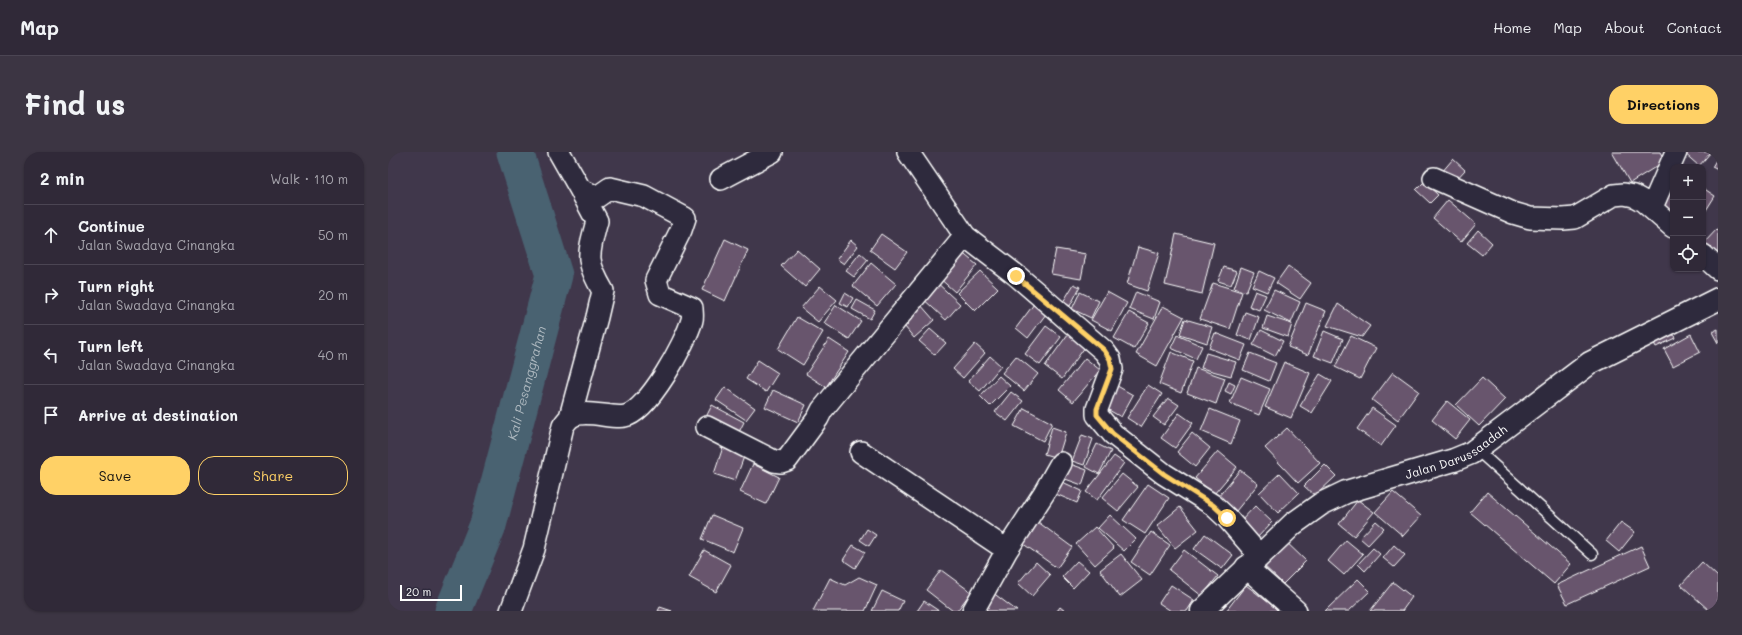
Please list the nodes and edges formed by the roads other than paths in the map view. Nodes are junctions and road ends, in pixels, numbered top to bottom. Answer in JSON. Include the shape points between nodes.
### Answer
{"nodes":[{"id":1,"x":559,"y":152,"type":"edge"},
{"id":2,"x":772,"y":152,"type":"edge"},
{"id":3,"x":908,"y":152,"type":"edge"},
{"id":4,"x":1676,"y":152,"type":"edge"},
{"id":5,"x":1434,"y":178,"type":"dead end"},
{"id":6,"x":721,"y":179,"type":"dead end"},
{"id":7,"x":580,"y":189,"type":"junction"},
{"id":8,"x":1652,"y":207,"type":"junction"},
{"id":9,"x":1670,"y":224,"type":"edge"},
{"id":10,"x":965,"y":236,"type":"junction"},
{"id":11,"x":1706,"y":258,"type":"edge"},
{"id":12,"x":1718,"y":269,"type":"edge"},
{"id":13,"x":1718,"y":299,"type":"edge"},
{"id":14,"x":570,"y":417,"type":"junction"},
{"id":15,"x":707,"y":427,"type":"dead end"},
{"id":16,"x":1476,"y":449,"type":"junction"},
{"id":17,"x":861,"y":452,"type":"dead end"},
{"id":18,"x":1061,"y":463,"type":"dead end"},
{"id":19,"x":1007,"y":550,"type":"junction"},
{"id":20,"x":1592,"y":554,"type":"dead end"},
{"id":21,"x":1252,"y":561,"type":"junction"},
{"id":22,"x":511,"y":611,"type":"edge"},
{"id":23,"x":973,"y":611,"type":"edge"},
{"id":24,"x":1202,"y":611,"type":"edge"},
{"id":25,"x":1296,"y":611,"type":"edge"}],
"edges":[{"from":1,"to":7,"type":"street"},
{"from":2,"to":6,"type":"street"},
{"from":3,"to":10,"type":"street"},
{"from":4,"to":8,"type":"street"},
{"from":5,"to":8,"type":"street","via":[[1530,218],[1575,218],[1614,195],[1624,194],[1634,196]]},
{"from":7,"to":14,"type":"street","via":[[597,221],[589,253],[592,272],[603,291]]},
{"from":7,"to":14,"type":"street","via":[[597,197],[610,188],[644,196],[685,218],[656,280],[660,294],[692,308],[693,319],[670,368],[636,412],[625,417],[579,414]]},
{"from":8,"to":9,"type":"street"},
{"from":10,"to":15,"type":"street","via":[[822,410],[788,460],[774,461]]},
{"from":10,"to":21,"type":"street","via":[[1104,350],[1110,359],[1112,369],[1097,415],[1113,434],[1164,474],[1213,505],[1227,518]]},
{"from":11,"to":12,"type":"street"},
{"from":13,"to":16,"type":"street","name":"Jalan Darussaadah","via":[[1590,363]]},
{"from":14,"to":22,"type":"street","via":[[563,426],[534,549]]},
{"from":16,"to":20,"type":"lane"},
{"from":16,"to":21,"type":"street","name":"Jalan Darussaadah","via":[[1454,460],[1346,492],[1321,504],[1293,524]]},
{"from":17,"to":19,"type":"street"},
{"from":18,"to":19,"type":"street"},
{"from":19,"to":23,"type":"street"},
{"from":21,"to":24,"type":"street","name":"Jalan Darussaadah"},
{"from":21,"to":25,"type":"street"}]}
